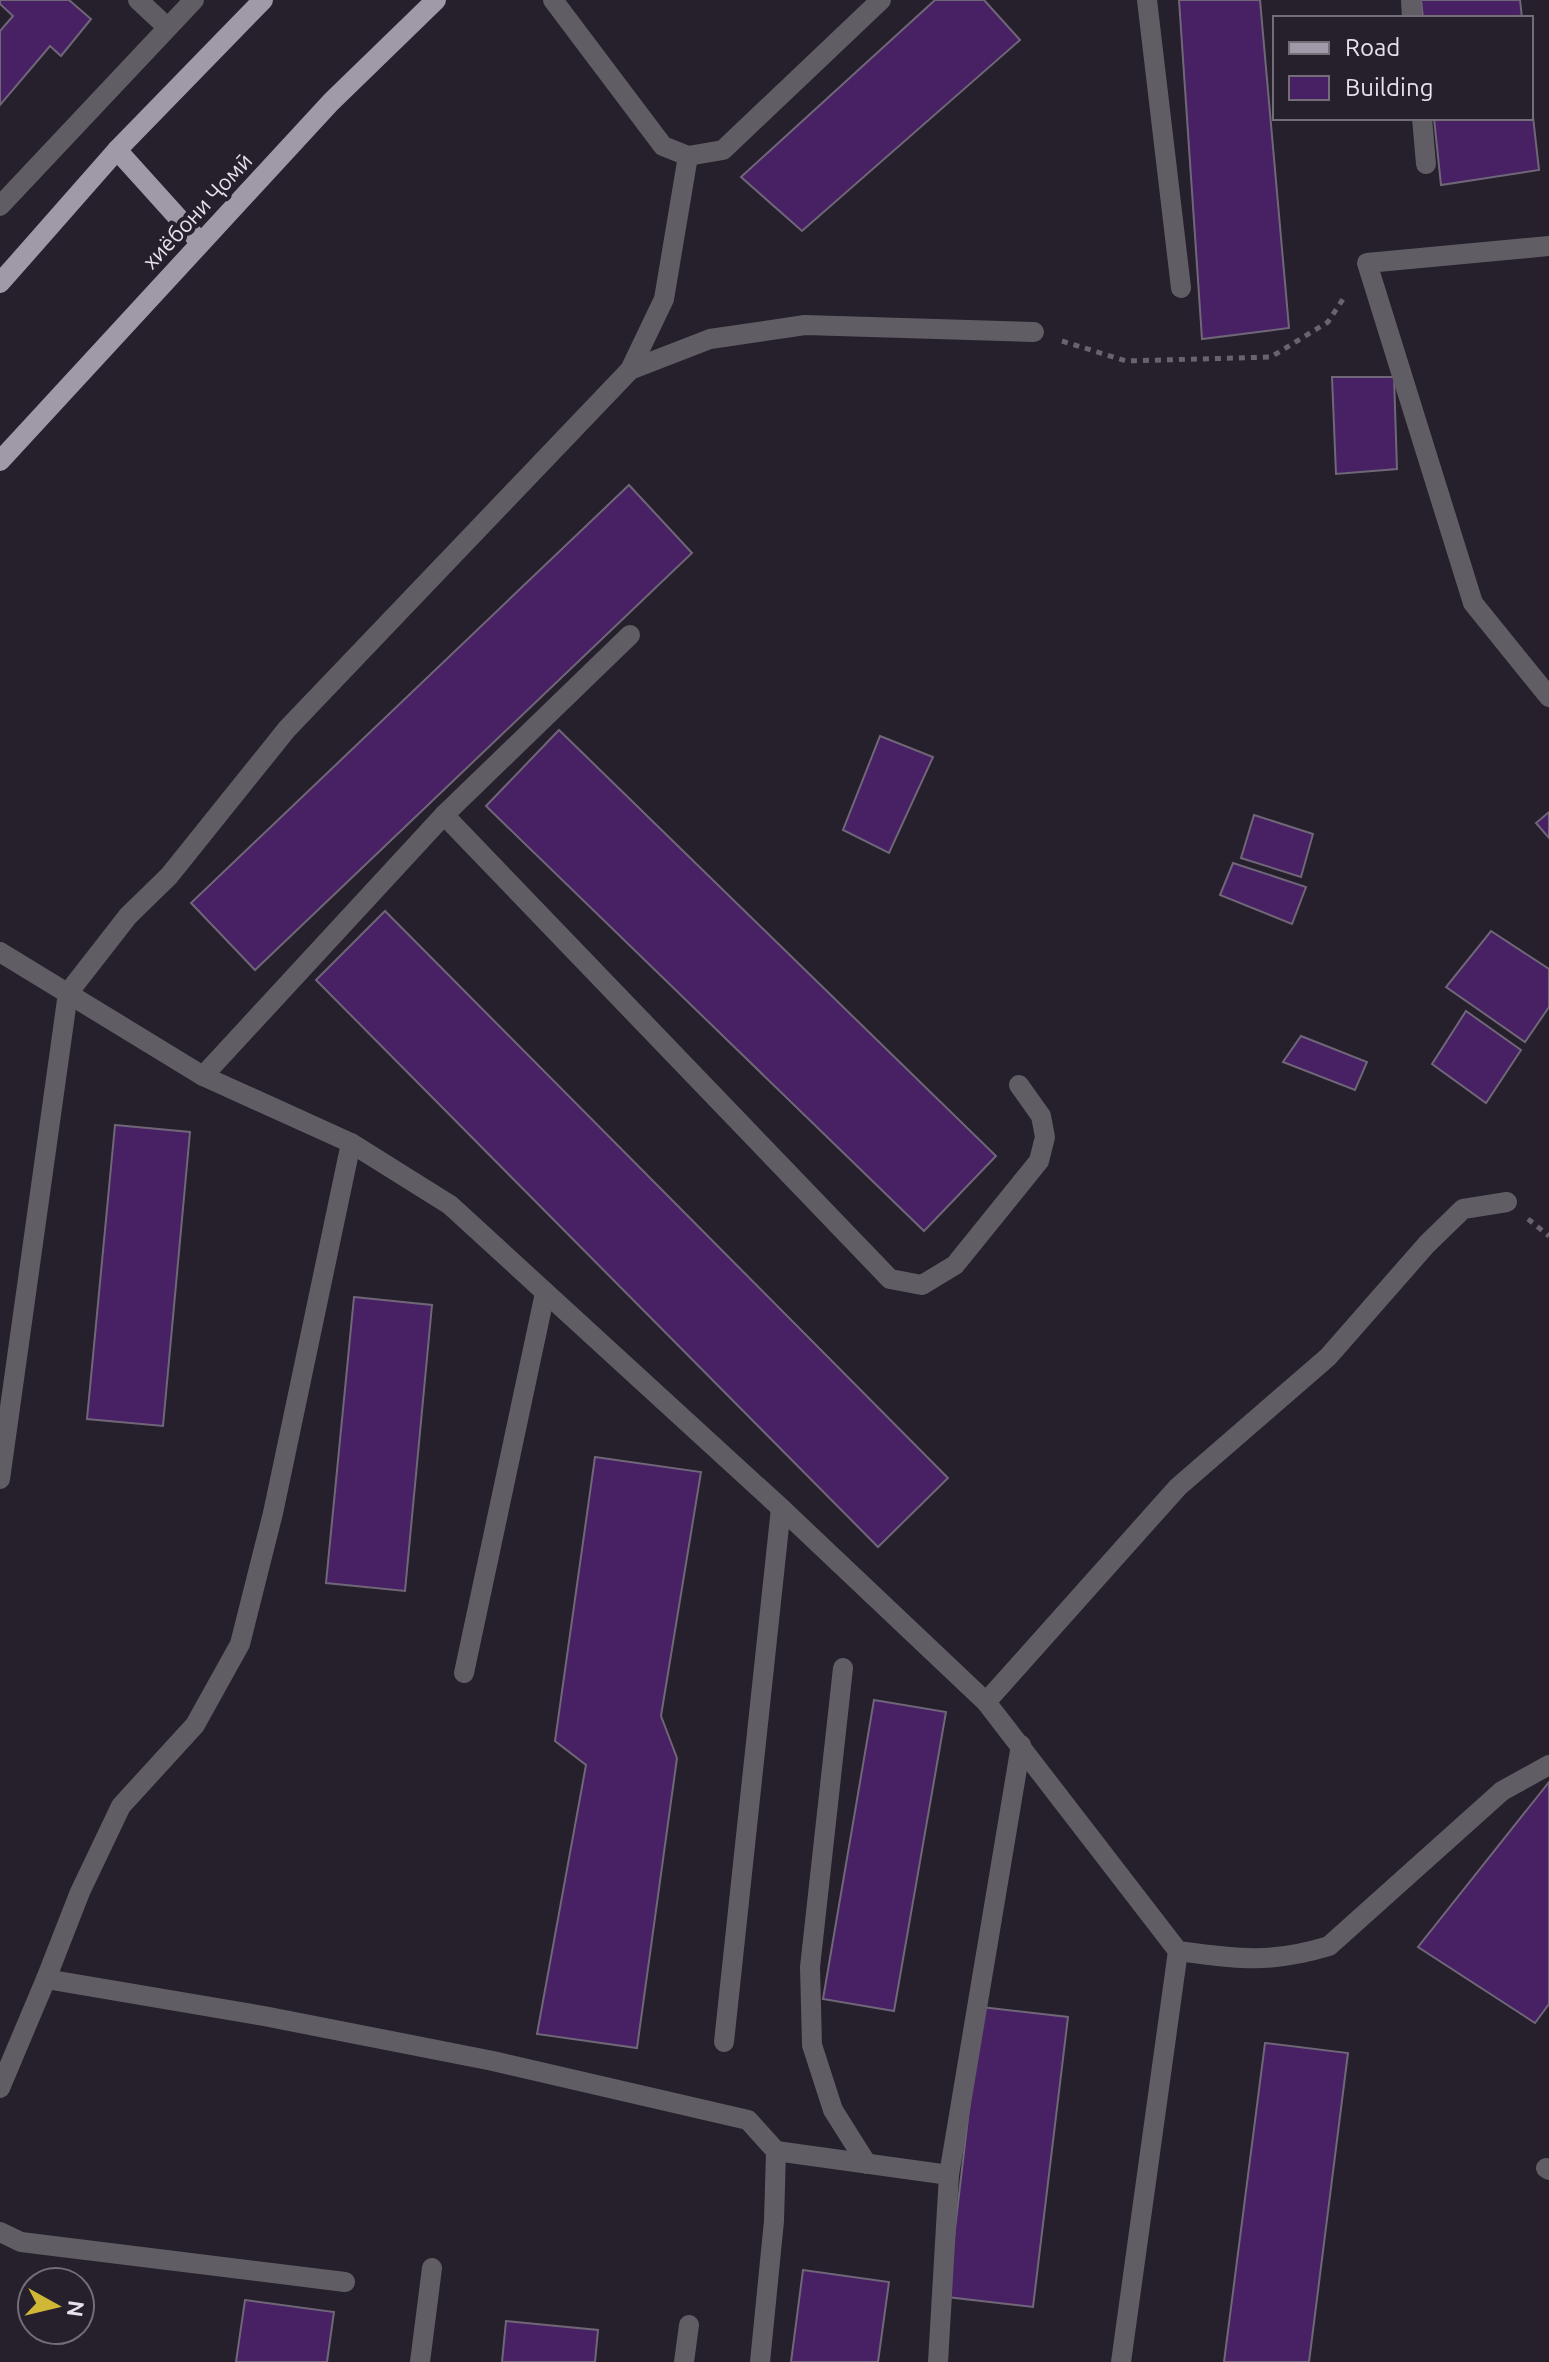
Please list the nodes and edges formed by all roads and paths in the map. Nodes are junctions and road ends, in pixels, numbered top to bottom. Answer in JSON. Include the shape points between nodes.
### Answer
{"nodes":[{"id":1,"x":138,"y":0,"type":"edge"},
{"id":2,"x":194,"y":0,"type":"edge"},
{"id":3,"x":263,"y":0,"type":"edge"},
{"id":4,"x":436,"y":0,"type":"edge"},
{"id":5,"x":553,"y":0,"type":"edge"},
{"id":6,"x":881,"y":0,"type":"edge"},
{"id":7,"x":1147,"y":0,"type":"edge"},
{"id":8,"x":167,"y":27,"type":"junction"},
{"id":9,"x":1422,"y":120,"type":"edge"},
{"id":10,"x":117,"y":150,"type":"junction"},
{"id":11,"x":688,"y":156,"type":"junction"},
{"id":12,"x":1426,"y":164,"type":"dead end"},
{"id":13,"x":0,"y":206,"type":"edge"},
{"id":14,"x":200,"y":242,"type":"junction"},
{"id":15,"x":1549,"y":246,"type":"edge"},
{"id":16,"x":1367,"y":263,"type":"junction"},
{"id":17,"x":0,"y":283,"type":"edge"},
{"id":18,"x":1181,"y":288,"type":"dead end"},
{"id":19,"x":1034,"y":332,"type":"joint"},
{"id":20,"x":630,"y":370,"type":"junction"},
{"id":21,"x":0,"y":461,"type":"edge"},
{"id":22,"x":630,"y":635,"type":"dead end"},
{"id":23,"x":1549,"y":697,"type":"edge"},
{"id":24,"x":444,"y":815,"type":"junction"},
{"id":25,"x":0,"y":952,"type":"edge"},
{"id":26,"x":68,"y":993,"type":"junction"},
{"id":27,"x":203,"y":1076,"type":"junction"},
{"id":28,"x":1019,"y":1085,"type":"dead end"},
{"id":29,"x":351,"y":1143,"type":"junction"},
{"id":30,"x":1507,"y":1202,"type":"dead end"},
{"id":31,"x":545,"y":1293,"type":"junction"},
{"id":32,"x":0,"y":1479,"type":"edge"},
{"id":33,"x":781,"y":1508,"type":"junction"},
{"id":34,"x":843,"y":1668,"type":"dead end"},
{"id":35,"x":464,"y":1673,"type":"dead end"},
{"id":36,"x":986,"y":1702,"type":"junction"},
{"id":37,"x":1021,"y":1745,"type":"junction"},
{"id":38,"x":1549,"y":1765,"type":"edge"},
{"id":39,"x":1178,"y":1951,"type":"junction"},
{"id":40,"x":46,"y":1979,"type":"junction"},
{"id":41,"x":724,"y":2042,"type":"dead end"},
{"id":42,"x":0,"y":2088,"type":"edge"},
{"id":43,"x":776,"y":2151,"type":"junction"},
{"id":44,"x":867,"y":2164,"type":"junction"},
{"id":45,"x":949,"y":2175,"type":"junction"},
{"id":46,"x":0,"y":2232,"type":"edge"},
{"id":47,"x":432,"y":2268,"type":"dead end"},
{"id":48,"x":345,"y":2282,"type":"dead end"},
{"id":49,"x":689,"y":2325,"type":"dead end"},
{"id":50,"x":420,"y":2362,"type":"edge"},
{"id":51,"x":684,"y":2362,"type":"edge"},
{"id":52,"x":760,"y":2362,"type":"edge"},
{"id":53,"x":938,"y":2362,"type":"edge"},
{"id":54,"x":1121,"y":2362,"type":"edge"}],
"edges":[{"from":1,"to":8,"type":"street"},
{"from":2,"to":8,"type":"street"},
{"from":3,"to":10,"type":"main road"},
{"from":4,"to":14,"type":"main road","name":"хиёбони Ҷомӣ"},
{"from":5,"to":11,"type":"street","via":[[663,146]]},
{"from":6,"to":11,"type":"street","via":[[723,150]]},
{"from":7,"to":18,"type":"street"},
{"from":8,"to":13,"type":"street"},
{"from":9,"to":12,"type":"street"},
{"from":10,"to":14,"type":"main road"},
{"from":10,"to":17,"type":"main road"},
{"from":11,"to":20,"type":"street","via":[[664,299]]},
{"from":14,"to":21,"type":"main road","name":"хиёбони Ҷомӣ"},
{"from":15,"to":16,"type":"street"},
{"from":16,"to":19,"type":"path","via":[[1328,322],[1271,357],[1126,361]]},
{"from":16,"to":23,"type":"street","via":[[1473,603]]},
{"from":19,"to":20,"type":"street","via":[[805,325],[710,339]]},
{"from":20,"to":26,"type":"street","via":[[287,729]]},
{"from":22,"to":24,"type":"street"},
{"from":24,"to":27,"type":"street"},
{"from":24,"to":28,"type":"street","via":[[890,1279],[922,1285],[955,1265],[1039,1161],[1045,1137],[1041,1116]]},
{"from":25,"to":26,"type":"street"},
{"from":26,"to":27,"type":"street"},
{"from":26,"to":32,"type":"street"},
{"from":27,"to":29,"type":"street"},
{"from":29,"to":31,"type":"street","via":[[450,1205]]},
{"from":29,"to":40,"type":"street","via":[[240,1644],[195,1725],[121,1806]]},
{"from":30,"to":36,"type":"street","via":[[1463,1209],[1328,1357],[1178,1487]]},
{"from":31,"to":33,"type":"street"},
{"from":31,"to":35,"type":"street"},
{"from":33,"to":36,"type":"street"},
{"from":33,"to":41,"type":"street"},
{"from":34,"to":44,"type":"street","via":[[810,1967],[812,2045],[833,2110]]},
{"from":36,"to":37,"type":"street"},
{"from":37,"to":39,"type":"street"},
{"from":37,"to":45,"type":"street"},
{"from":38,"to":39,"type":"street","via":[[1502,1791],[1329,1946],[1270,1960]]},
{"from":39,"to":54,"type":"street"},
{"from":40,"to":42,"type":"street"},
{"from":40,"to":43,"type":"street","via":[[493,2061],[748,2120]]},
{"from":43,"to":44,"type":"street"},
{"from":43,"to":52,"type":"street"},
{"from":44,"to":45,"type":"street"},
{"from":45,"to":53,"type":"street"},
{"from":46,"to":48,"type":"street","via":[[21,2242]]},
{"from":47,"to":50,"type":"street"},
{"from":49,"to":51,"type":"street"}]}
